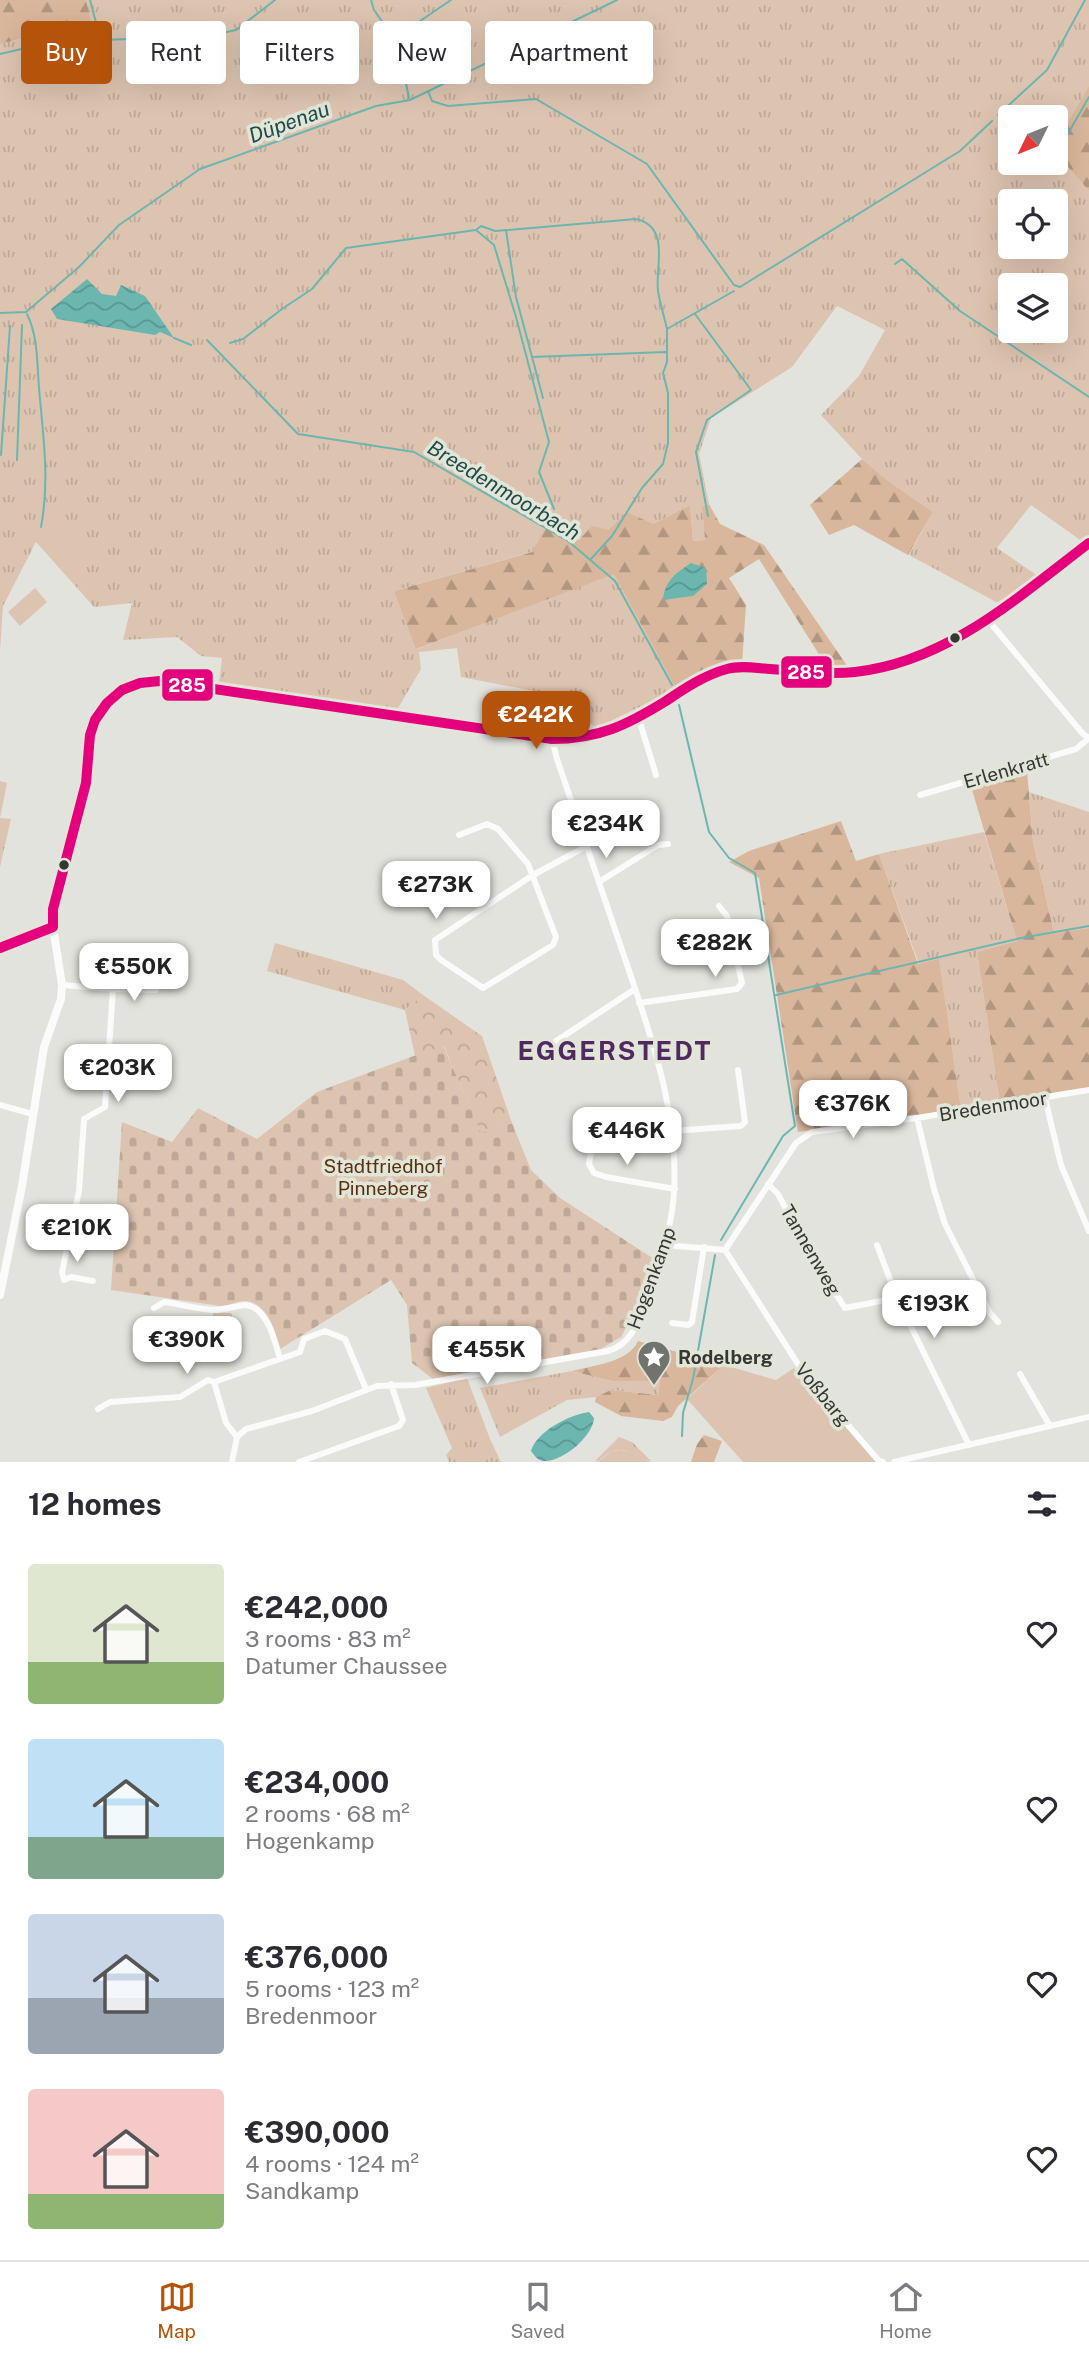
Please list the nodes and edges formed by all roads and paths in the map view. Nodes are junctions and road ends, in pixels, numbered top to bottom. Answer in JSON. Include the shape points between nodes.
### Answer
{"nodes":[{"id":1,"x":1089,"y":542,"type":"edge"},
{"id":2,"x":988,"y":620,"type":"junction"},
{"id":3,"x":638,"y":716,"type":"junction"},
{"id":4,"x":1089,"y":738,"type":"edge"},
{"id":5,"x":552,"y":739,"type":"junction"},
{"id":6,"x":656,"y":775,"type":"dead end"},
{"id":7,"x":920,"y":795,"type":"dead end"},
{"id":8,"x":459,"y":835,"type":"dead end"},
{"id":9,"x":668,"y":844,"type":"dead end"},
{"id":10,"x":586,"y":846,"type":"junction"},
{"id":11,"x":533,"y":876,"type":"junction"},
{"id":12,"x":599,"y":882,"type":"junction"},
{"id":13,"x":719,"y":906,"type":"dead end"},
{"id":14,"x":53,"y":927,"type":"junction"},
{"id":15,"x":0,"y":948,"type":"edge"},
{"id":16,"x":62,"y":985,"type":"junction"},
{"id":17,"x":113,"y":989,"type":"junction"},
{"id":18,"x":635,"y":989,"type":"junction"},
{"id":19,"x":156,"y":990,"type":"dead end"},
{"id":20,"x":639,"y":1003,"type":"junction"},
{"id":21,"x":530,"y":1053,"type":"dead end"},
{"id":22,"x":738,"y":1070,"type":"dead end"},
{"id":23,"x":1089,"y":1090,"type":"edge"},
{"id":24,"x":1045,"y":1098,"type":"junction"},
{"id":25,"x":0,"y":1105,"type":"edge"},
{"id":26,"x":32,"y":1114,"type":"junction"},
{"id":27,"x":917,"y":1118,"type":"junction"},
{"id":28,"x":672,"y":1131,"type":"junction"},
{"id":29,"x":595,"y":1134,"type":"dead end"},
{"id":30,"x":768,"y":1185,"type":"junction"},
{"id":31,"x":675,"y":1189,"type":"junction"},
{"id":32,"x":1089,"y":1231,"type":"edge"},
{"id":33,"x":665,"y":1245,"type":"junction"},
{"id":34,"x":877,"y":1245,"type":"dead end"},
{"id":35,"x":704,"y":1247,"type":"junction"},
{"id":36,"x":725,"y":1250,"type":"junction"},
{"id":37,"x":93,"y":1281,"type":"dead end"},
{"id":38,"x":0,"y":1295,"type":"edge"},
{"id":39,"x":897,"y":1298,"type":"junction"},
{"id":40,"x":154,"y":1308,"type":"dead end"},
{"id":41,"x":998,"y":1322,"type":"dead end"},
{"id":42,"x":672,"y":1323,"type":"dead end"},
{"id":43,"x":280,"y":1359,"type":"junction"},
{"id":44,"x":1020,"y":1374,"type":"dead end"},
{"id":45,"x":215,"y":1382,"type":"junction"},
{"id":46,"x":391,"y":1384,"type":"junction"},
{"id":47,"x":366,"y":1390,"type":"junction"},
{"id":48,"x":98,"y":1409,"type":"dead end"},
{"id":49,"x":1089,"y":1417,"type":"edge"},
{"id":50,"x":1050,"y":1426,"type":"junction"},
{"id":51,"x":237,"y":1437,"type":"junction"},
{"id":52,"x":969,"y":1445,"type":"junction"},
{"id":53,"x":232,"y":1462,"type":"edge"},
{"id":54,"x":299,"y":1462,"type":"edge"},
{"id":55,"x":883,"y":1462,"type":"edge"},
{"id":56,"x":894,"y":1462,"type":"edge"}],
"edges":[{"from":1,"to":2,"type":"street"},
{"from":2,"to":3,"type":"street","via":[[923,654],[873,669],[834,673],[732,668],[707,676]]},
{"from":2,"to":4,"type":"street"},
{"from":3,"to":5,"type":"street","via":[[597,735]]},
{"from":3,"to":6,"type":"street"},
{"from":4,"to":7,"type":"street","name":"Erlenkratt","via":[[1076,749]]},
{"from":5,"to":10,"type":"street","name":"Hogenkamp"},
{"from":5,"to":14,"type":"street","via":[[242,691],[160,681],[132,684],[110,699],[91,731],[86,780],[53,909]]},
{"from":8,"to":11,"type":"street","via":[[493,825]]},
{"from":9,"to":12,"type":"street","via":[[658,845]]},
{"from":10,"to":11,"type":"street"},
{"from":10,"to":12,"type":"street","name":"Hogenkamp"},
{"from":11,"to":11,"type":"street","via":[[440,935],[435,940],[436,955],[483,988],[553,945],[556,937]]},
{"from":12,"to":18,"type":"street","name":"Hogenkamp"},
{"from":13,"to":20,"type":"street","via":[[727,916],[742,983],[737,989]]},
{"from":14,"to":15,"type":"street"},
{"from":14,"to":16,"type":"street"},
{"from":16,"to":17,"type":"street"},
{"from":16,"to":26,"type":"street"},
{"from":17,"to":19,"type":"street"},
{"from":17,"to":37,"type":"street","via":[[104,1107],[83,1119],[79,1191],[62,1272],[64,1280]]},
{"from":18,"to":20,"type":"street","name":"Hogenkamp"},
{"from":18,"to":21,"type":"street","via":[[541,1051]]},
{"from":20,"to":28,"type":"street","name":"Hogenkamp","via":[[662,1077]]},
{"from":22,"to":28,"type":"street","via":[[741,1126]]},
{"from":23,"to":24,"type":"street","name":"Bredenmoor"},
{"from":24,"to":27,"type":"street","name":"Bredenmoor"},
{"from":24,"to":32,"type":"street","via":[[1061,1165]]},
{"from":25,"to":26,"type":"street"},
{"from":26,"to":38,"type":"street"},
{"from":27,"to":30,"type":"street","name":"Bredenmoor","via":[[812,1132],[796,1143]]},
{"from":27,"to":41,"type":"street","via":[[945,1224]]},
{"from":28,"to":31,"type":"street","name":"Hogenkamp"},
{"from":29,"to":31,"type":"street","via":[[589,1164],[594,1173]]},
{"from":30,"to":36,"type":"street","name":"Bredenmoor"},
{"from":30,"to":39,"type":"street","name":"Tannenweg","via":[[778,1194],[845,1308]]},
{"from":31,"to":33,"type":"street","name":"Hogenkamp"},
{"from":33,"to":35,"type":"street"},
{"from":33,"to":46,"type":"street","name":"Hogenkamp","via":[[631,1335],[621,1347],[415,1385]]},
{"from":34,"to":39,"type":"street"},
{"from":35,"to":36,"type":"street"},
{"from":35,"to":42,"type":"street","via":[[692,1322]]},
{"from":36,"to":55,"type":"street","name":"Voßbarg","via":[[805,1375]]},
{"from":39,"to":52,"type":"street"},
{"from":40,"to":43,"type":"street","via":[[164,1302],[213,1310],[250,1306],[271,1330]]},
{"from":43,"to":45,"type":"street"},
{"from":43,"to":47,"type":"street","via":[[300,1352],[304,1339],[324,1331],[345,1339]]},
{"from":44,"to":50,"type":"street"},
{"from":45,"to":48,"type":"street","via":[[203,1381],[180,1397],[110,1402]]},
{"from":45,"to":51,"type":"street","via":[[226,1423]]},
{"from":46,"to":47,"type":"street","name":"Hogenkamp"},
{"from":46,"to":54,"type":"street","via":[[403,1420],[399,1426]]},
{"from":47,"to":51,"type":"street","name":"Hogenkamp","via":[[246,1429]]},
{"from":49,"to":50,"type":"street"},
{"from":50,"to":52,"type":"street"},
{"from":51,"to":53,"type":"street"},
{"from":52,"to":56,"type":"street"}]}
